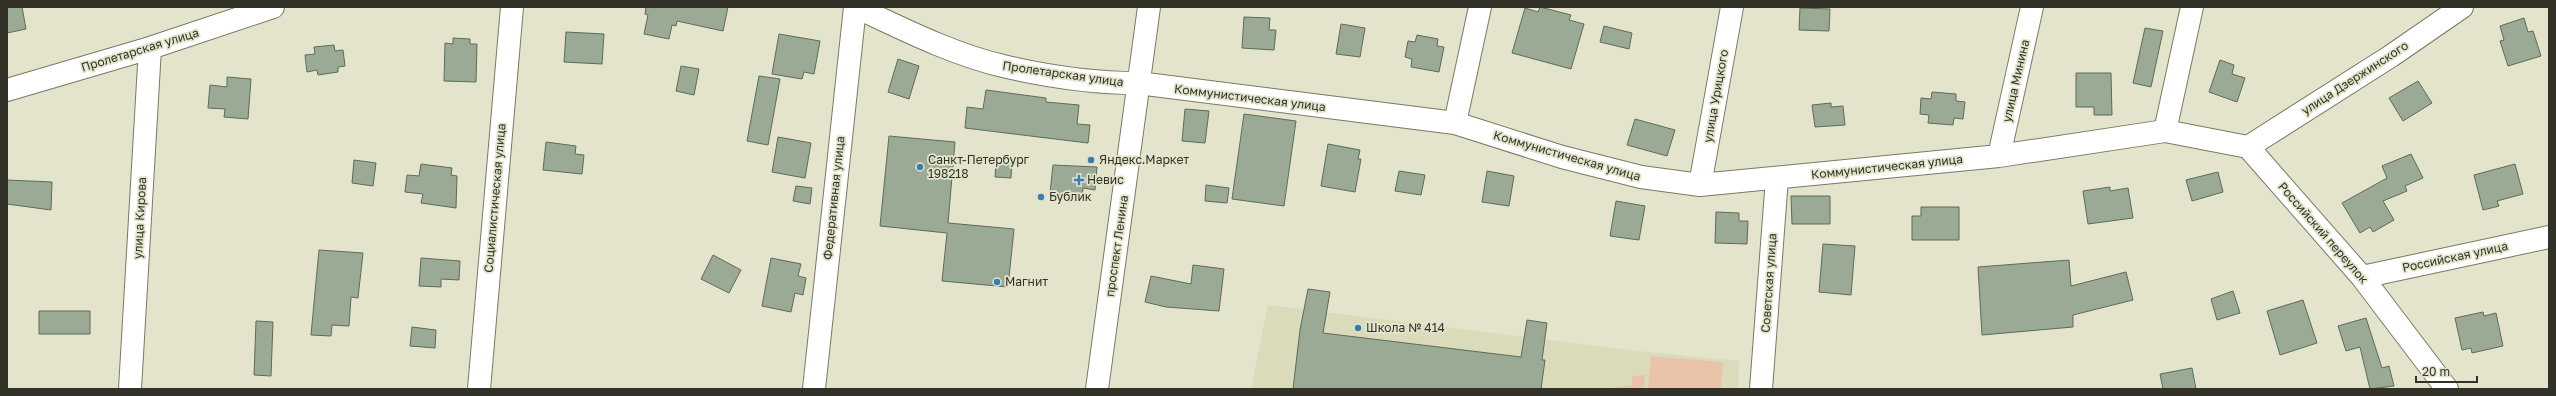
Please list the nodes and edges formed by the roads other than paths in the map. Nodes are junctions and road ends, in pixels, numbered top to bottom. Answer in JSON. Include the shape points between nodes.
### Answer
{"nodes":[{"id":1,"x":273,"y":7,"type":"edge"},
{"id":2,"x":512,"y":7,"type":"edge"},
{"id":3,"x":855,"y":7,"type":"edge"},
{"id":4,"x":1149,"y":7,"type":"edge"},
{"id":5,"x":1480,"y":7,"type":"edge"},
{"id":6,"x":1732,"y":7,"type":"edge"},
{"id":7,"x":2032,"y":7,"type":"edge"},
{"id":8,"x":2192,"y":7,"type":"edge"},
{"id":9,"x":2462,"y":7,"type":"edge"},
{"id":10,"x":150,"y":48,"type":"junction"},
{"id":11,"x":1138,"y":83,"type":"junction"},
{"id":12,"x":7,"y":90,"type":"edge"},
{"id":13,"x":1455,"y":123,"type":"junction"},
{"id":14,"x":2165,"y":131,"type":"junction"},
{"id":15,"x":2248,"y":146,"type":"junction"},
{"id":16,"x":1999,"y":156,"type":"junction"},
{"id":17,"x":1777,"y":178,"type":"junction"},
{"id":18,"x":1700,"y":185,"type":"junction"},
{"id":19,"x":2549,"y":237,"type":"edge"},
{"id":20,"x":2362,"y":277,"type":"junction"},
{"id":21,"x":130,"y":389,"type":"edge"},
{"id":22,"x":479,"y":389,"type":"edge"},
{"id":23,"x":814,"y":389,"type":"edge"},
{"id":24,"x":1097,"y":389,"type":"edge"},
{"id":25,"x":1761,"y":389,"type":"edge"},
{"id":26,"x":2447,"y":389,"type":"edge"}],
"edges":[{"from":1,"to":10,"type":"street","name":"Пролетарская улица"},
{"from":2,"to":22,"type":"street","name":"Социалистическая улица"},
{"from":3,"to":11,"type":"street","name":"Пролетарская улица","via":[[945,47],[1002,66],[1109,82]]},
{"from":3,"to":23,"type":"street","name":"Федеративная улица"},
{"from":4,"to":11,"type":"street","name":"проспект Ленина"},
{"from":5,"to":13,"type":"street"},
{"from":6,"to":18,"type":"street","name":"улица Урицкого"},
{"from":7,"to":16,"type":"street","name":"улица Минина"},
{"from":8,"to":14,"type":"street"},
{"from":9,"to":15,"type":"street","name":"улица Дзержинского","via":[[2391,56]]},
{"from":10,"to":12,"type":"street","name":"Пролетарская улица"},
{"from":10,"to":21,"type":"street","name":"улица Кирова"},
{"from":11,"to":13,"type":"street","name":"Коммунистическая улица"},
{"from":11,"to":24,"type":"street","name":"проспект Ленина"},
{"from":13,"to":18,"type":"street","name":"Коммунистическая улица","via":[[1562,157],[1634,176]]},
{"from":14,"to":15,"type":"street"},
{"from":14,"to":16,"type":"street","name":"Коммунистическая улица"},
{"from":15,"to":20,"type":"street","name":"Российский переулок"},
{"from":16,"to":17,"type":"street","name":"Коммунистическая улица"},
{"from":17,"to":18,"type":"street","name":"Коммунистическая улица"},
{"from":17,"to":25,"type":"street","name":"Советская улица"},
{"from":19,"to":20,"type":"street","name":"Российская улица"},
{"from":20,"to":26,"type":"street","name":"Российский переулок"}]}
